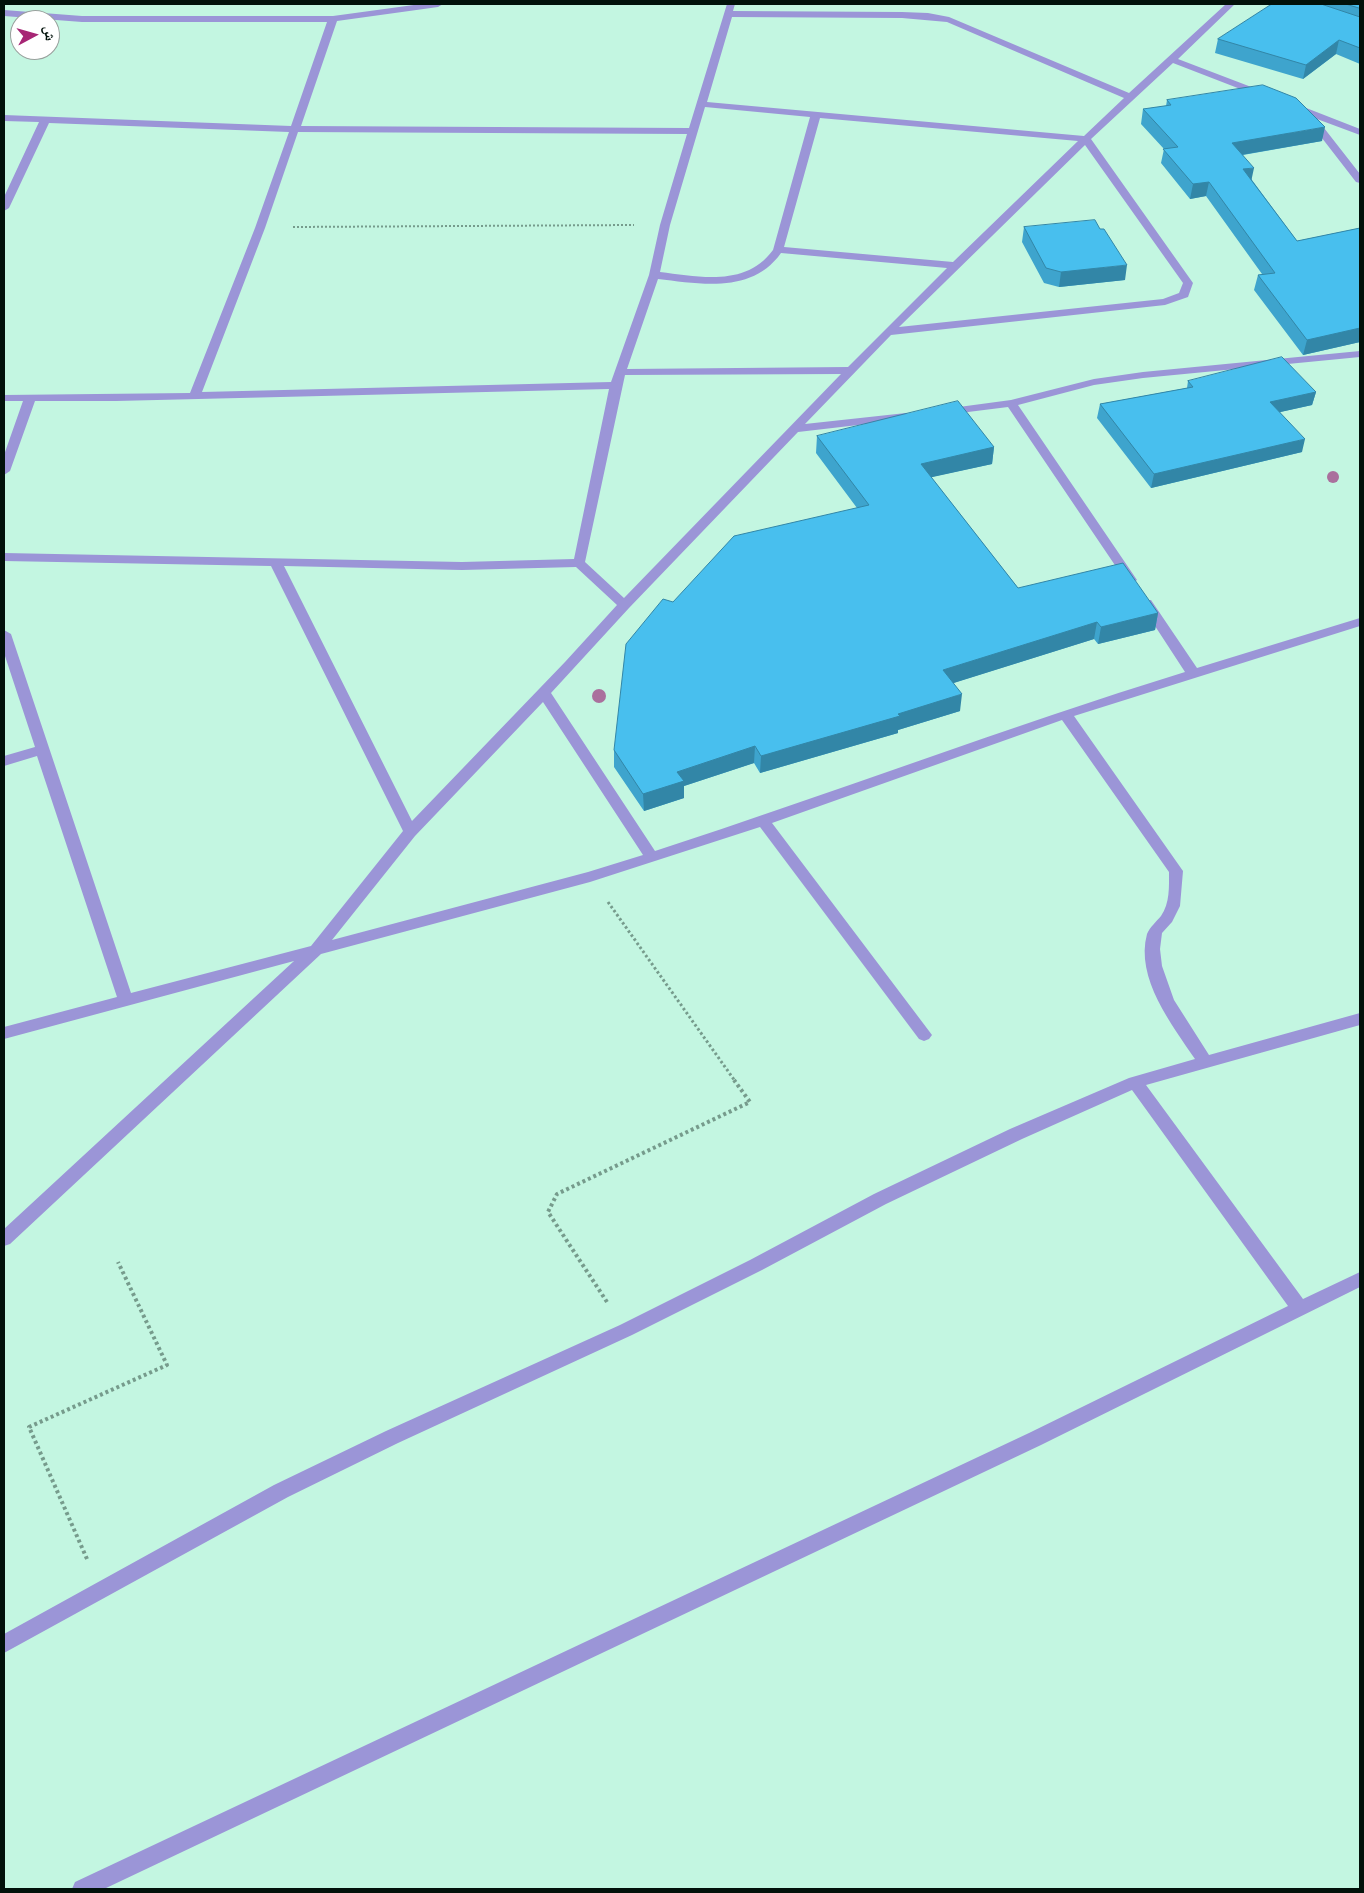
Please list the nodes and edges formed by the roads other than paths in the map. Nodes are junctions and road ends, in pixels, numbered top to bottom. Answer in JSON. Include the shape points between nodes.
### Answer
{"nodes":[{"id":1,"x":438,"y":4,"type":"edge"},
{"id":2,"x":1213,"y":4,"type":"edge"},
{"id":3,"x":1228,"y":6,"type":"edge"},
{"id":4,"x":729,"y":9,"type":"edge"},
{"id":5,"x":4,"y":13,"type":"edge"},
{"id":6,"x":333,"y":19,"type":"junction"},
{"id":7,"x":1170,"y":59,"type":"junction"},
{"id":8,"x":1132,"y":98,"type":"junction"},
{"id":9,"x":700,"y":104,"type":"junction"},
{"id":10,"x":1306,"y":111,"type":"junction"},
{"id":11,"x":816,"y":114,"type":"junction"},
{"id":12,"x":4,"y":118,"type":"edge"},
{"id":13,"x":46,"y":120,"type":"junction"},
{"id":14,"x":296,"y":129,"type":"junction"},
{"id":15,"x":692,"y":131,"type":"junction"},
{"id":16,"x":1360,"y":132,"type":"edge"},
{"id":17,"x":1086,"y":139,"type":"junction"},
{"id":18,"x":1360,"y":180,"type":"edge"},
{"id":19,"x":4,"y":208,"type":"edge"},
{"id":20,"x":778,"y":250,"type":"junction"},
{"id":21,"x":957,"y":266,"type":"junction"},
{"id":22,"x":654,"y":275,"type":"junction"},
{"id":23,"x":888,"y":332,"type":"junction"},
{"id":24,"x":1360,"y":354,"type":"edge"},
{"id":25,"x":851,"y":370,"type":"junction"},
{"id":26,"x":620,"y":372,"type":"junction"},
{"id":27,"x":616,"y":385,"type":"junction"},
{"id":28,"x":195,"y":395,"type":"junction"},
{"id":29,"x":4,"y":398,"type":"edge"},
{"id":30,"x":30,"y":399,"type":"junction"},
{"id":31,"x":1011,"y":403,"type":"junction"},
{"id":32,"x":796,"y":430,"type":"junction"},
{"id":33,"x":4,"y":471,"type":"edge"},
{"id":34,"x":4,"y":557,"type":"edge"},
{"id":35,"x":275,"y":561,"type":"junction"},
{"id":36,"x":579,"y":564,"type":"junction"},
{"id":37,"x":624,"y":605,"type":"junction"},
{"id":38,"x":1360,"y":622,"type":"edge"},
{"id":39,"x":4,"y":634,"type":"edge"},
{"id":40,"x":1194,"y":673,"type":"junction"},
{"id":41,"x":544,"y":693,"type":"junction"},
{"id":42,"x":1065,"y":714,"type":"junction"},
{"id":43,"x":41,"y":750,"type":"junction"},
{"id":44,"x":4,"y":761,"type":"edge"},
{"id":45,"x":763,"y":821,"type":"junction"},
{"id":46,"x":410,"y":832,"type":"junction"},
{"id":47,"x":652,"y":857,"type":"junction"},
{"id":48,"x":316,"y":950,"type":"junction"},
{"id":49,"x":126,"y":1002,"type":"junction"},
{"id":50,"x":1360,"y":1019,"type":"edge"},
{"id":51,"x":4,"y":1034,"type":"edge"},
{"id":52,"x":924,"y":1035,"type":"dead end"},
{"id":53,"x":1204,"y":1062,"type":"junction"},
{"id":54,"x":1135,"y":1082,"type":"junction"},
{"id":55,"x":4,"y":1239,"type":"edge"},
{"id":56,"x":1360,"y":1279,"type":"edge"},
{"id":57,"x":1300,"y":1309,"type":"junction"},
{"id":58,"x":4,"y":1644,"type":"edge"},
{"id":59,"x":82,"y":1889,"type":"edge"}],
"edges":[{"from":1,"to":6,"type":"street"},
{"from":2,"to":3,"type":"street"},
{"from":3,"to":7,"type":"street"},
{"from":4,"to":8,"type":"street","via":[[928,16],[949,20]]},
{"from":4,"to":9,"type":"street"},
{"from":5,"to":6,"type":"street","via":[[82,19]]},
{"from":6,"to":14,"type":"street"},
{"from":7,"to":8,"type":"street"},
{"from":7,"to":10,"type":"street"},
{"from":8,"to":17,"type":"street"},
{"from":9,"to":11,"type":"street"},
{"from":9,"to":15,"type":"street"},
{"from":10,"to":16,"type":"street"},
{"from":10,"to":18,"type":"street"},
{"from":11,"to":17,"type":"street"},
{"from":11,"to":20,"type":"street"},
{"from":12,"to":13,"type":"street"},
{"from":13,"to":14,"type":"street"},
{"from":13,"to":19,"type":"street"},
{"from":14,"to":15,"type":"street"},
{"from":14,"to":28,"type":"street"},
{"from":15,"to":22,"type":"street"},
{"from":17,"to":21,"type":"street"},
{"from":17,"to":23,"type":"street","via":[[1188,283],[1184,295],[1165,302]]},
{"from":20,"to":21,"type":"street"},
{"from":20,"to":22,"type":"street","via":[[765,267],[739,277],[720,280]]},
{"from":21,"to":23,"type":"street"},
{"from":22,"to":26,"type":"street"},
{"from":23,"to":25,"type":"street"},
{"from":24,"to":31,"type":"street","via":[[1094,382]]},
{"from":25,"to":26,"type":"street"},
{"from":25,"to":32,"type":"street"},
{"from":26,"to":27,"type":"street"},
{"from":27,"to":28,"type":"street"},
{"from":27,"to":36,"type":"street"},
{"from":28,"to":30,"type":"street"},
{"from":29,"to":30,"type":"street"},
{"from":30,"to":33,"type":"street"},
{"from":31,"to":32,"type":"street"},
{"from":31,"to":40,"type":"street"},
{"from":32,"to":37,"type":"street"},
{"from":34,"to":35,"type":"street"},
{"from":35,"to":36,"type":"street","via":[[462,566]]},
{"from":35,"to":46,"type":"street"},
{"from":36,"to":37,"type":"street"},
{"from":37,"to":41,"type":"street"},
{"from":38,"to":40,"type":"street"},
{"from":39,"to":43,"type":"street"},
{"from":40,"to":42,"type":"street"},
{"from":41,"to":46,"type":"street"},
{"from":41,"to":47,"type":"street"},
{"from":42,"to":45,"type":"street"},
{"from":42,"to":53,"type":"street","via":[[1176,871],[1176,902],[1155,932],[1155,964],[1168,1005]]},
{"from":43,"to":44,"type":"street"},
{"from":43,"to":49,"type":"street"},
{"from":45,"to":47,"type":"street"},
{"from":45,"to":52,"type":"street"},
{"from":46,"to":48,"type":"street"},
{"from":47,"to":48,"type":"street","via":[[590,877]]},
{"from":48,"to":49,"type":"street"},
{"from":48,"to":55,"type":"street"},
{"from":49,"to":51,"type":"street"},
{"from":50,"to":53,"type":"street"},
{"from":53,"to":54,"type":"street"},
{"from":54,"to":57,"type":"street"},
{"from":54,"to":58,"type":"street","via":[[880,1199],[626,1330],[281,1491]]},
{"from":56,"to":57,"type":"street"},
{"from":57,"to":59,"type":"street","via":[[1026,1443]]}]}
